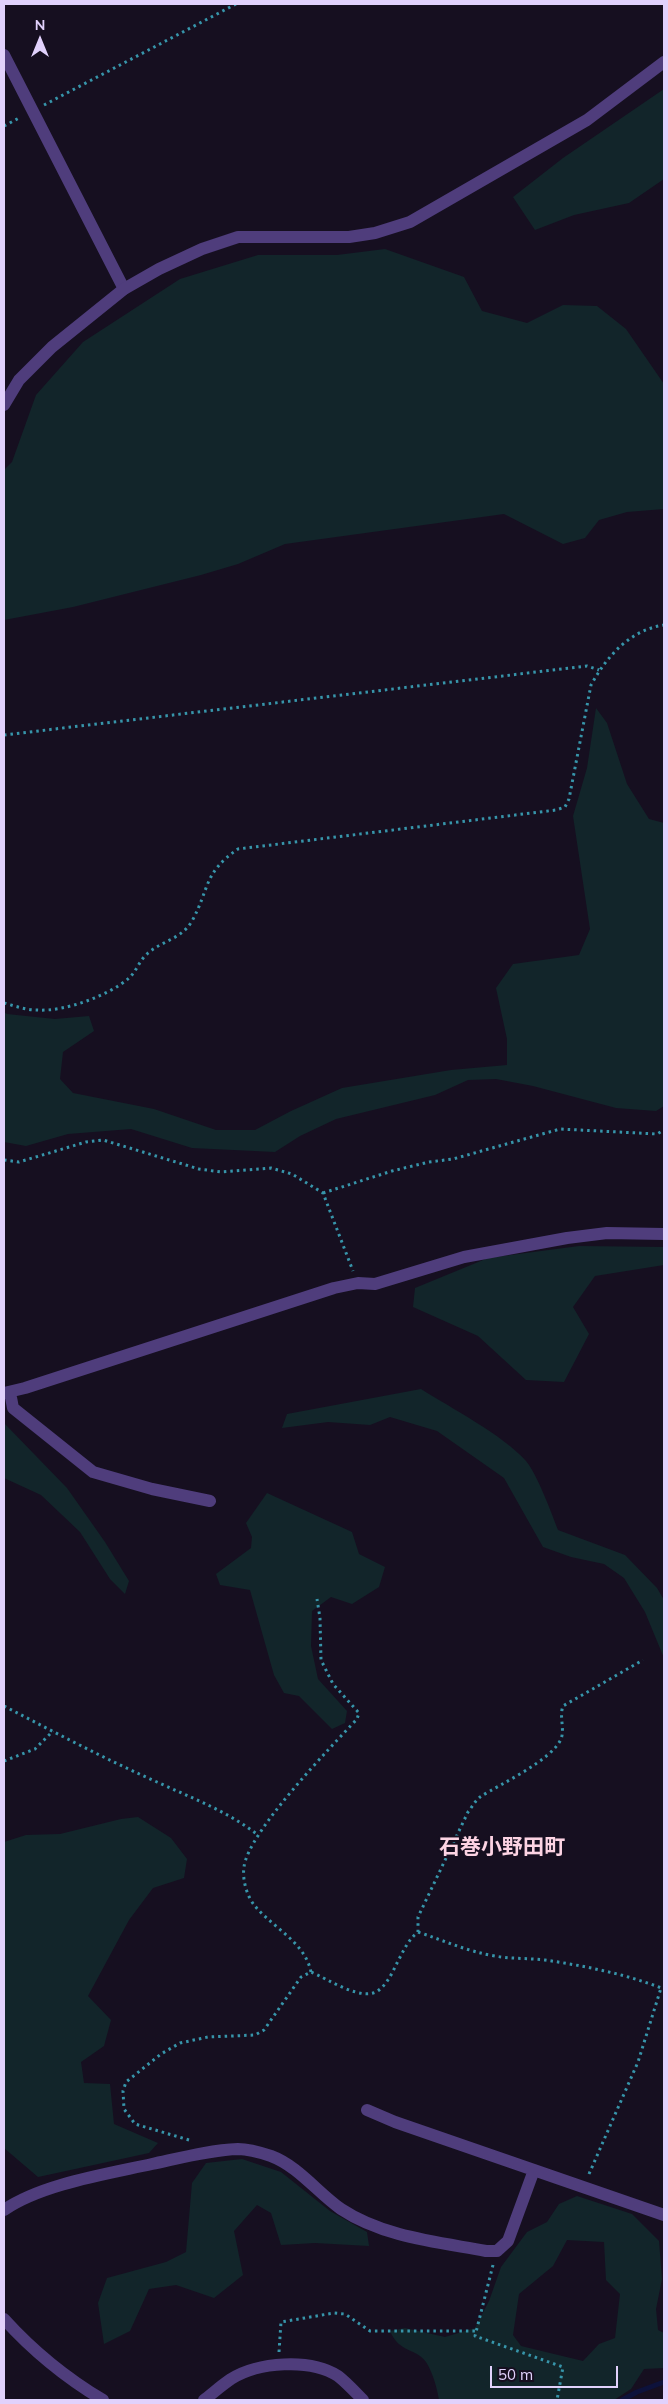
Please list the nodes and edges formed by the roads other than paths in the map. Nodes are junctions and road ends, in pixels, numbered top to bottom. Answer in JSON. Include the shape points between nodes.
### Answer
{"nodes":[{"id":1,"x":4,"y":55,"type":"edge"},
{"id":2,"x":664,"y":62,"type":"edge"},
{"id":3,"x":124,"y":288,"type":"junction"},
{"id":4,"x":4,"y":405,"type":"edge"},
{"id":5,"x":664,"y":1234,"type":"edge"},
{"id":6,"x":7,"y":1393,"type":"edge"},
{"id":7,"x":210,"y":1501,"type":"dead end"},
{"id":8,"x":367,"y":2110,"type":"dead end"},
{"id":9,"x":534,"y":2170,"type":"junction"},
{"id":10,"x":4,"y":2210,"type":"edge"},
{"id":11,"x":664,"y":2215,"type":"edge"},
{"id":12,"x":4,"y":2319,"type":"edge"},
{"id":13,"x":103,"y":2400,"type":"edge"},
{"id":14,"x":204,"y":2400,"type":"edge"},
{"id":15,"x":362,"y":2400,"type":"edge"}],
"edges":[{"from":1,"to":3,"type":"street"},
{"from":2,"to":3,"type":"street","via":[[587,120],[410,222],[375,233],[349,236],[238,237],[202,249]]},
{"from":3,"to":4,"type":"street","via":[[52,347],[19,380]]},
{"from":5,"to":6,"type":"street","via":[[607,1233],[566,1238],[464,1257],[375,1284],[358,1283],[334,1288]]},
{"from":6,"to":7,"type":"street","via":[[13,1408],[93,1472],[152,1490]]},
{"from":8,"to":9,"type":"street"},
{"from":9,"to":10,"type":"street","via":[[508,2241],[497,2251],[375,2227],[341,2209],[293,2169],[273,2157],[239,2149],[101,2175],[36,2193]]},
{"from":9,"to":11,"type":"street"},
{"from":12,"to":13,"type":"street","via":[[38,2354]]},
{"from":14,"to":15,"type":"street","via":[[232,2379],[255,2369],[279,2364],[311,2366],[337,2376]]}]}
